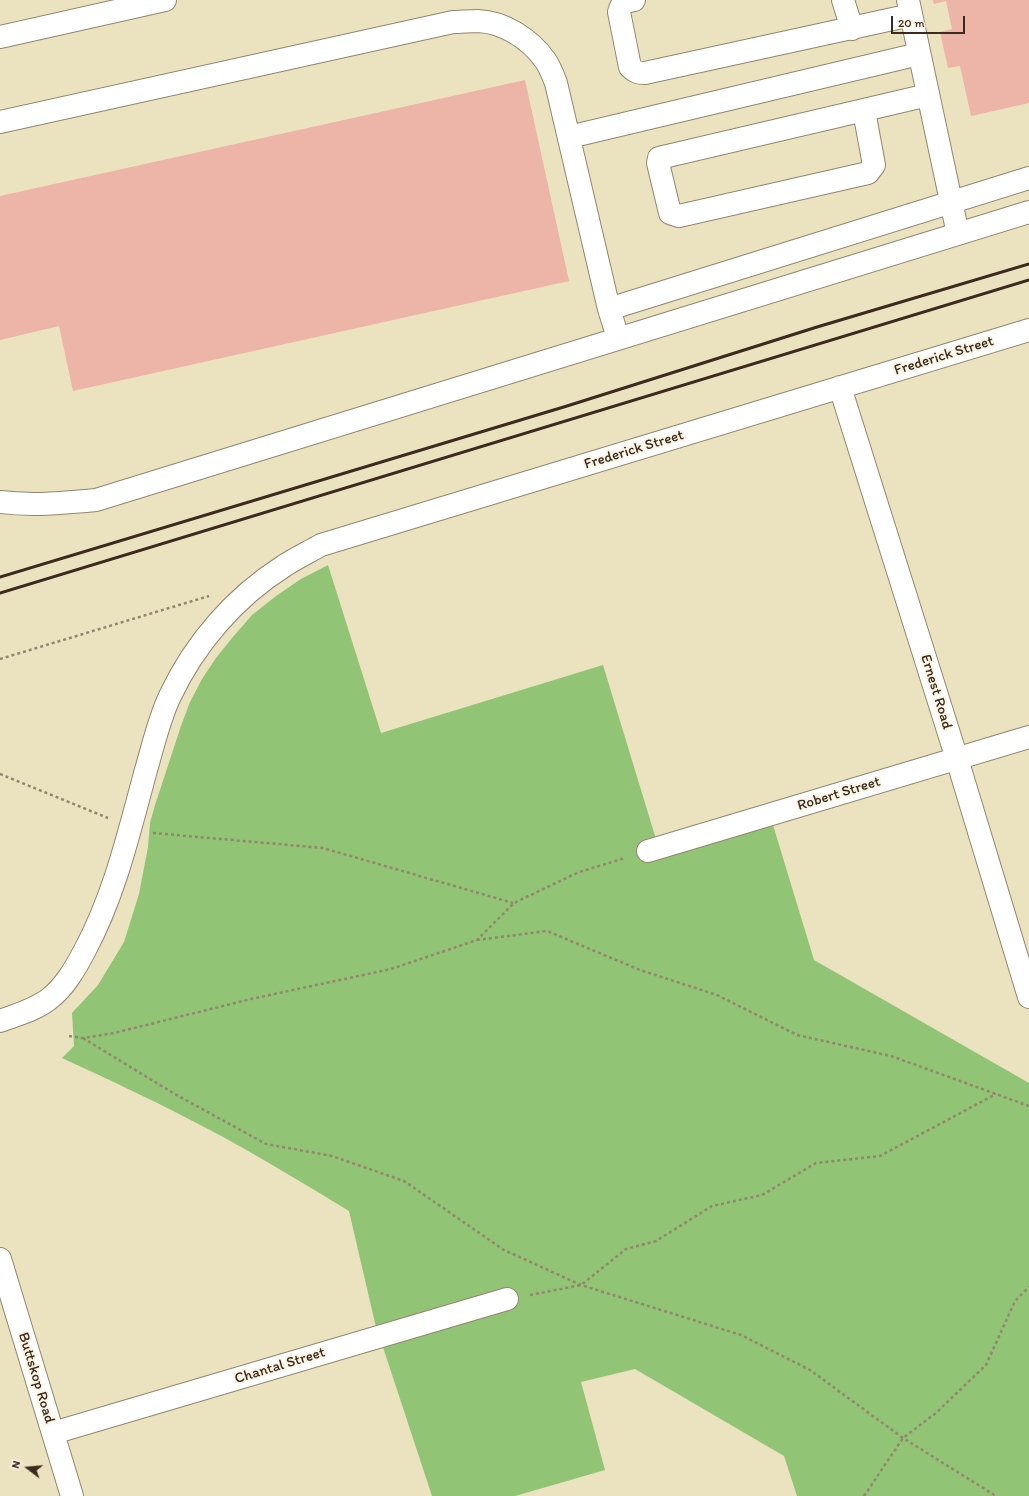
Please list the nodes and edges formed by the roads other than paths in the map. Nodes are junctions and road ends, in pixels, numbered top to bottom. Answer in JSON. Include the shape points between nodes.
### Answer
{"nodes":[{"id":1,"x":165,"y":0,"type":"edge"},
{"id":2,"x":634,"y":0,"type":"edge"},
{"id":3,"x":843,"y":0,"type":"edge"},
{"id":4,"x":909,"y":8,"type":"edge"},
{"id":5,"x":852,"y":29,"type":"junction"},
{"id":6,"x":0,"y":37,"type":"edge"},
{"id":7,"x":919,"y":54,"type":"junction"},
{"id":8,"x":928,"y":96,"type":"junction"},
{"id":9,"x":864,"y":111,"type":"junction"},
{"id":10,"x":0,"y":122,"type":"edge"},
{"id":11,"x":569,"y":137,"type":"junction"},
{"id":12,"x":1029,"y":178,"type":"edge"},
{"id":13,"x":950,"y":202,"type":"junction"},
{"id":14,"x":1029,"y":212,"type":"edge"},
{"id":15,"x":958,"y":234,"type":"junction"},
{"id":16,"x":609,"y":309,"type":"junction"},
{"id":17,"x":1029,"y":330,"type":"edge"},
{"id":18,"x":618,"y":338,"type":"junction"},
{"id":19,"x":840,"y":387,"type":"junction"},
{"id":20,"x":0,"y":502,"type":"edge"},
{"id":21,"x":1029,"y":737,"type":"edge"},
{"id":22,"x":957,"y":759,"type":"junction"},
{"id":23,"x":648,"y":851,"type":"road end"},
{"id":24,"x":1029,"y":997,"type":"edge"},
{"id":25,"x":0,"y":1021,"type":"edge"},
{"id":26,"x":0,"y":1259,"type":"edge"},
{"id":27,"x":507,"y":1299,"type":"road end"},
{"id":28,"x":52,"y":1433,"type":"junction"},
{"id":29,"x":72,"y":1496,"type":"edge"}],
"edges":[{"from":1,"to":6,"type":"street"},
{"from":2,"to":5,"type":"street","via":[[624,3],[619,12],[630,67],[640,73]]},
{"from":3,"to":5,"type":"street"},
{"from":4,"to":5,"type":"street"},
{"from":4,"to":7,"type":"street"},
{"from":7,"to":8,"type":"street"},
{"from":7,"to":11,"type":"street"},
{"from":8,"to":9,"type":"street"},
{"from":8,"to":13,"type":"street"},
{"from":9,"to":9,"type":"street","via":[[659,158],[670,213],[678,216],[868,173],[874,165]]},
{"from":10,"to":11,"type":"street","via":[[453,22],[478,21],[498,25],[518,34],[546,61],[556,83]]},
{"from":11,"to":16,"type":"street"},
{"from":12,"to":13,"type":"street"},
{"from":13,"to":15,"type":"street"},
{"from":13,"to":16,"type":"street"},
{"from":14,"to":15,"type":"street"},
{"from":15,"to":18,"type":"street"},
{"from":16,"to":18,"type":"street"},
{"from":17,"to":19,"type":"street","name":"Frederick Street"},
{"from":18,"to":20,"type":"street","via":[[96,500],[42,505]]},
{"from":19,"to":22,"type":"street","name":"Ernest Road"},
{"from":19,"to":25,"type":"street","name":"Frederick Street","via":[[321,545],[284,566],[249,592],[211,629],[173,690],[153,745],[119,870],[93,936],[74,970],[50,999]]},
{"from":21,"to":22,"type":"street","name":"Robert Street"},
{"from":22,"to":23,"type":"street","name":"Robert Street"},
{"from":22,"to":24,"type":"street","name":"Ernest Road"},
{"from":26,"to":28,"type":"street","name":"Buttskop Road"},
{"from":27,"to":28,"type":"street","name":"Chantal Street"},
{"from":28,"to":29,"type":"street","name":"Buttskop Road"}]}
